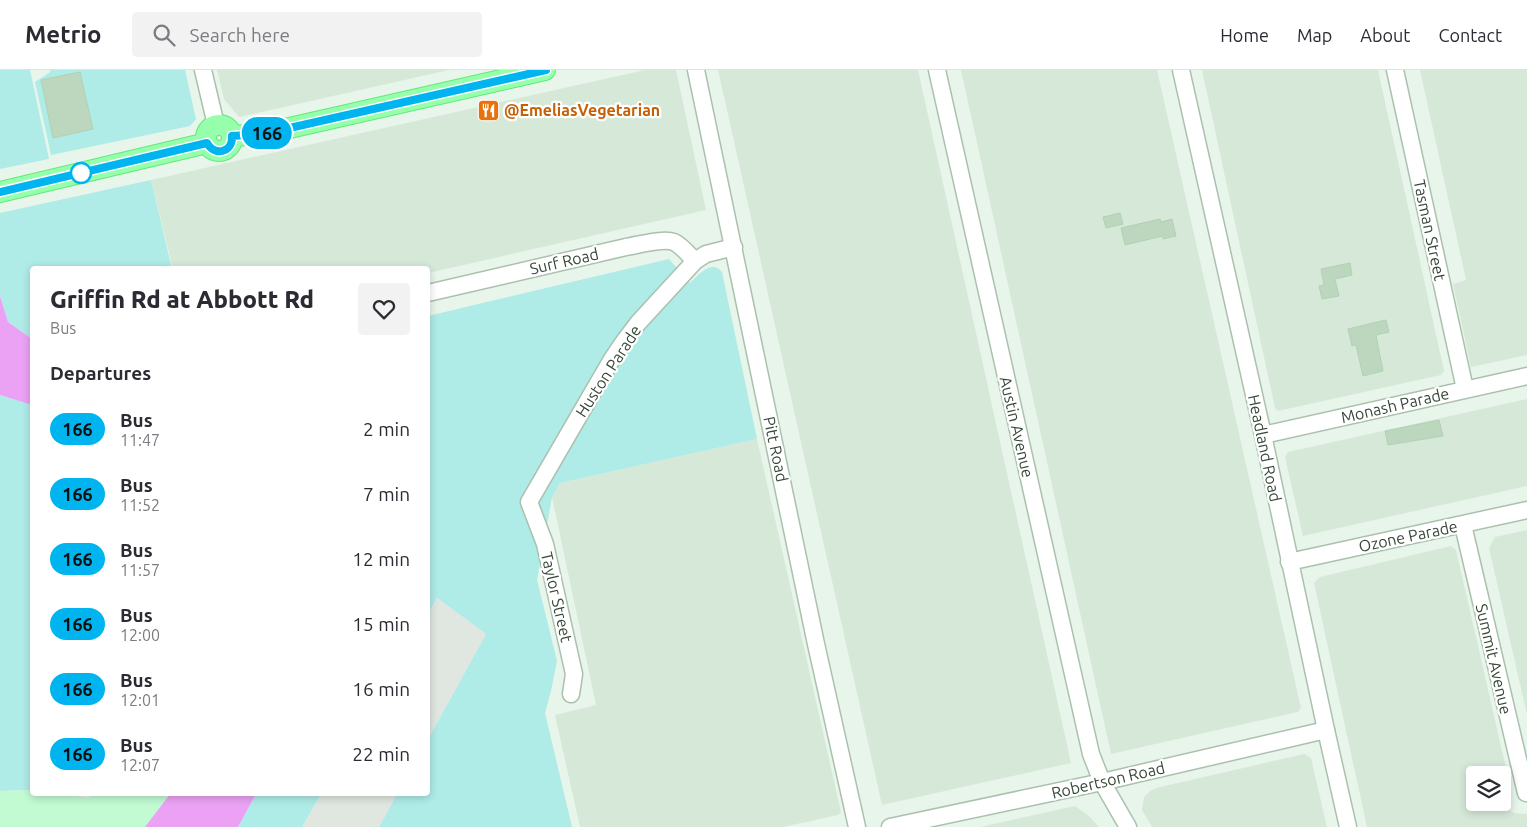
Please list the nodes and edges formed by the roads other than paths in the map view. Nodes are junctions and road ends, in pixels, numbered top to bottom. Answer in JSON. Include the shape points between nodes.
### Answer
{"nodes":[{"id":1,"x":203,"y":70,"type":"edge"},
{"id":2,"x":545,"y":70,"type":"edge"},
{"id":3,"x":696,"y":70,"type":"edge"},
{"id":4,"x":937,"y":70,"type":"edge"},
{"id":5,"x":1180,"y":70,"type":"edge"},
{"id":6,"x":1395,"y":70,"type":"edge"},
{"id":7,"x":216,"y":125,"type":"junction"},
{"id":8,"x":232,"y":136,"type":"junction"},
{"id":9,"x":207,"y":143,"type":"junction"},
{"id":10,"x":0,"y":192,"type":"edge"},
{"id":11,"x":734,"y":247,"type":"junction"},
{"id":12,"x":695,"y":262,"type":"junction"},
{"id":13,"x":430,"y":292,"type":"edge"},
{"id":14,"x":1527,"y":376,"type":"edge"},
{"id":15,"x":1465,"y":389,"type":"junction"},
{"id":16,"x":1263,"y":435,"type":"junction"},
{"id":17,"x":529,"y":502,"type":"joint"},
{"id":18,"x":1527,"y":510,"type":"edge"},
{"id":19,"x":1463,"y":524,"type":"junction"},
{"id":20,"x":1289,"y":562,"type":"junction"},
{"id":21,"x":571,"y":694,"type":"dead end"},
{"id":22,"x":1326,"y":730,"type":"junction"},
{"id":23,"x":1102,"y":782,"type":"junction"},
{"id":24,"x":1526,"y":793,"type":"edge"},
{"id":25,"x":857,"y":827,"type":"edge"},
{"id":26,"x":890,"y":827,"type":"edge"},
{"id":27,"x":1128,"y":827,"type":"edge"},
{"id":28,"x":1348,"y":827,"type":"edge"}],
"edges":[{"from":1,"to":7,"type":"street"},
{"from":2,"to":8,"type":"main road","via":[[263,134]]},
{"from":3,"to":11,"type":"street","name":"Pitt Road"},
{"from":4,"to":23,"type":"street","name":"Austin Avenue","via":[[1088,744]]},
{"from":5,"to":16,"type":"street","name":"Headland Road"},
{"from":6,"to":15,"type":"street","name":"Tasman Street"},
{"from":7,"to":8,"type":"main road","via":[[228,128]]},
{"from":7,"to":9,"type":"main road","via":[[208,130]]},
{"from":8,"to":9,"type":"main road","via":[[231,145],[221,152],[212,150]]},
{"from":9,"to":10,"type":"main road"},
{"from":11,"to":12,"type":"street","name":"Huston Parade","via":[[706,254]]},
{"from":11,"to":25,"type":"street","name":"Pitt Road"},
{"from":12,"to":13,"type":"street","name":"Surf Road","via":[[674,242],[657,242]]},
{"from":12,"to":17,"type":"street","name":"Huston Parade","via":[[625,340]]},
{"from":14,"to":15,"type":"street","name":"Monash Parade"},
{"from":15,"to":16,"type":"street","name":"Monash Parade"},
{"from":16,"to":20,"type":"street","name":"Headland Road"},
{"from":17,"to":21,"type":"street","name":"Taylor Street","via":[[545,544],[572,664]]},
{"from":18,"to":19,"type":"street","name":"Ozone Parade"},
{"from":19,"to":20,"type":"street","name":"Ozone Parade"},
{"from":19,"to":24,"type":"street","name":"Summit Avenue"},
{"from":20,"to":22,"type":"street","name":"Headland Road"},
{"from":22,"to":23,"type":"street","name":"Robertson Road"},
{"from":22,"to":28,"type":"street","name":"Headland Road"},
{"from":23,"to":26,"type":"street","name":"Robertson Road"},
{"from":23,"to":27,"type":"street","name":"Austin Avenue"}]}
